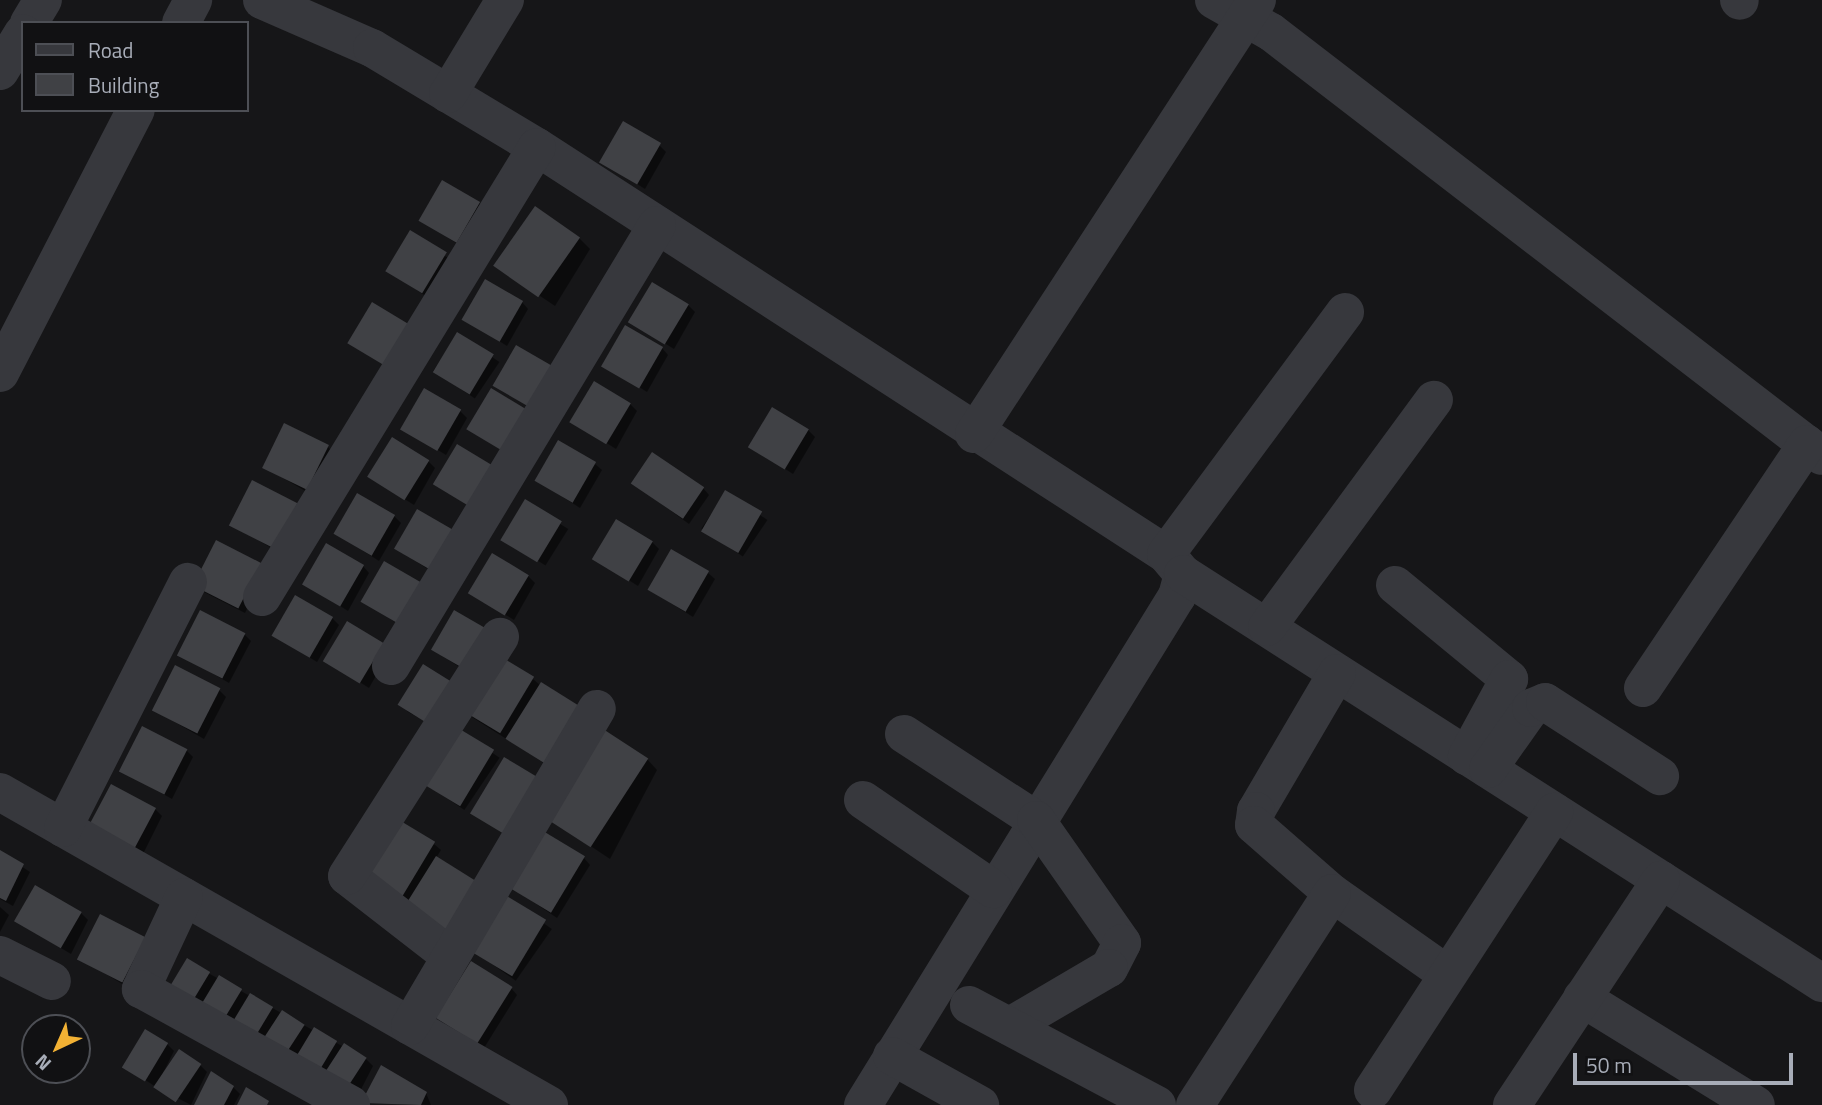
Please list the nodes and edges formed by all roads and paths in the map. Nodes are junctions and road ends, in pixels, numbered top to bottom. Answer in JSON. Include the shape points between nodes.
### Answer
{"nodes":[{"id":1,"x":43,"y":0,"type":"edge"},
{"id":2,"x":193,"y":0,"type":"edge"},
{"id":3,"x":262,"y":0,"type":"edge"},
{"id":4,"x":505,"y":0,"type":"edge"},
{"id":5,"x":1239,"y":6,"type":"edge"},
{"id":6,"x":30,"y":21,"type":"edge"},
{"id":7,"x":182,"y":21,"type":"edge"},
{"id":8,"x":21,"y":36,"type":"edge"},
{"id":9,"x":0,"y":71,"type":"edge"},
{"id":10,"x":448,"y":94,"type":"junction"},
{"id":11,"x":135,"y":112,"type":"edge"},
{"id":12,"x":537,"y":147,"type":"junction"},
{"id":13,"x":657,"y":225,"type":"junction"},
{"id":14,"x":1345,"y":312,"type":"dead end"},
{"id":15,"x":0,"y":373,"type":"edge"},
{"id":16,"x":1434,"y":400,"type":"dead end"},
{"id":17,"x":974,"y":434,"type":"junction"},
{"id":18,"x":1814,"y":450,"type":"edge"},
{"id":19,"x":1175,"y":564,"type":"junction"},
{"id":20,"x":188,"y":582,"type":"dead end"},
{"id":21,"x":1395,"y":586,"type":"dead end"},
{"id":22,"x":262,"y":597,"type":"dead end"},
{"id":23,"x":1267,"y":627,"type":"junction"},
{"id":24,"x":500,"y":637,"type":"dead end"},
{"id":25,"x":391,"y":666,"type":"dead end"},
{"id":26,"x":1338,"y":673,"type":"junction"},
{"id":27,"x":1643,"y":688,"type":"dead end"},
{"id":28,"x":597,"y":709,"type":"dead end"},
{"id":29,"x":904,"y":734,"type":"dead end"},
{"id":30,"x":1477,"y":763,"type":"junction"},
{"id":31,"x":1660,"y":776,"type":"dead end"},
{"id":32,"x":0,"y":792,"type":"edge"},
{"id":33,"x":863,"y":800,"type":"dead end"},
{"id":34,"x":1554,"y":812,"type":"junction"},
{"id":35,"x":1036,"y":820,"type":"junction"},
{"id":36,"x":63,"y":828,"type":"junction"},
{"id":37,"x":1661,"y":880,"type":"junction"},
{"id":38,"x":993,"y":889,"type":"junction"},
{"id":39,"x":1332,"y":893,"type":"junction"},
{"id":40,"x":184,"y":897,"type":"junction"},
{"id":41,"x":0,"y":954,"type":"edge"},
{"id":42,"x":450,"y":956,"type":"junction"},
{"id":43,"x":1817,"y":972,"type":"edge"},
{"id":44,"x":1447,"y":974,"type":"junction"},
{"id":45,"x":52,"y":981,"type":"dead end"},
{"id":46,"x":1582,"y":998,"type":"junction"},
{"id":47,"x":969,"y":1004,"type":"dead end"},
{"id":48,"x":410,"y":1026,"type":"junction"},
{"id":49,"x":1010,"y":1026,"type":"junction"},
{"id":50,"x":892,"y":1056,"type":"junction"},
{"id":51,"x":1373,"y":1090,"type":"dead end"},
{"id":52,"x":1521,"y":1102,"type":"edge"},
{"id":53,"x":351,"y":1105,"type":"edge"},
{"id":54,"x":549,"y":1105,"type":"edge"},
{"id":55,"x":863,"y":1105,"type":"edge"},
{"id":56,"x":980,"y":1105,"type":"edge"},
{"id":57,"x":1157,"y":1105,"type":"edge"},
{"id":58,"x":1195,"y":1105,"type":"edge"},
{"id":59,"x":1756,"y":1105,"type":"edge"}],
"edges":[{"from":1,"to":6,"type":"street"},
{"from":2,"to":7,"type":"street"},
{"from":3,"to":10,"type":"street","via":[[372,48]]},
{"from":4,"to":10,"type":"street"},
{"from":5,"to":17,"type":"street"},
{"from":5,"to":18,"type":"street"},
{"from":8,"to":9,"type":"street"},
{"from":10,"to":12,"type":"street"},
{"from":11,"to":15,"type":"street"},
{"from":12,"to":13,"type":"street"},
{"from":12,"to":22,"type":"street"},
{"from":13,"to":17,"type":"street"},
{"from":13,"to":25,"type":"street"},
{"from":14,"to":19,"type":"street"},
{"from":16,"to":23,"type":"street"},
{"from":17,"to":19,"type":"street"},
{"from":18,"to":27,"type":"street"},
{"from":19,"to":23,"type":"street"},
{"from":19,"to":35,"type":"street","via":[[1177,596]]},
{"from":20,"to":36,"type":"street"},
{"from":21,"to":30,"type":"street","via":[[1509,679]]},
{"from":23,"to":26,"type":"street"},
{"from":24,"to":42,"type":"street","via":[[347,876]]},
{"from":26,"to":30,"type":"street"},
{"from":26,"to":39,"type":"street","via":[[1256,811],[1254,825]]},
{"from":28,"to":42,"type":"street"},
{"from":29,"to":35,"type":"street"},
{"from":30,"to":31,"type":"street","via":[[1531,708],[1545,702]]},
{"from":30,"to":34,"type":"street"},
{"from":32,"to":36,"type":"street"},
{"from":33,"to":38,"type":"street"},
{"from":34,"to":37,"type":"street"},
{"from":34,"to":44,"type":"street"},
{"from":35,"to":38,"type":"street"},
{"from":35,"to":49,"type":"street","via":[[1122,943],[1110,968]]},
{"from":36,"to":40,"type":"street"},
{"from":37,"to":43,"type":"street"},
{"from":37,"to":46,"type":"street"},
{"from":38,"to":50,"type":"street"},
{"from":39,"to":44,"type":"street"},
{"from":39,"to":58,"type":"street"},
{"from":40,"to":48,"type":"street"},
{"from":40,"to":53,"type":"street","via":[[141,989]]},
{"from":41,"to":45,"type":"street"},
{"from":42,"to":48,"type":"street"},
{"from":44,"to":51,"type":"street"},
{"from":46,"to":52,"type":"street"},
{"from":46,"to":59,"type":"street"},
{"from":47,"to":49,"type":"street"},
{"from":48,"to":54,"type":"street"},
{"from":49,"to":57,"type":"street"},
{"from":50,"to":55,"type":"street"},
{"from":50,"to":56,"type":"street"}]}
